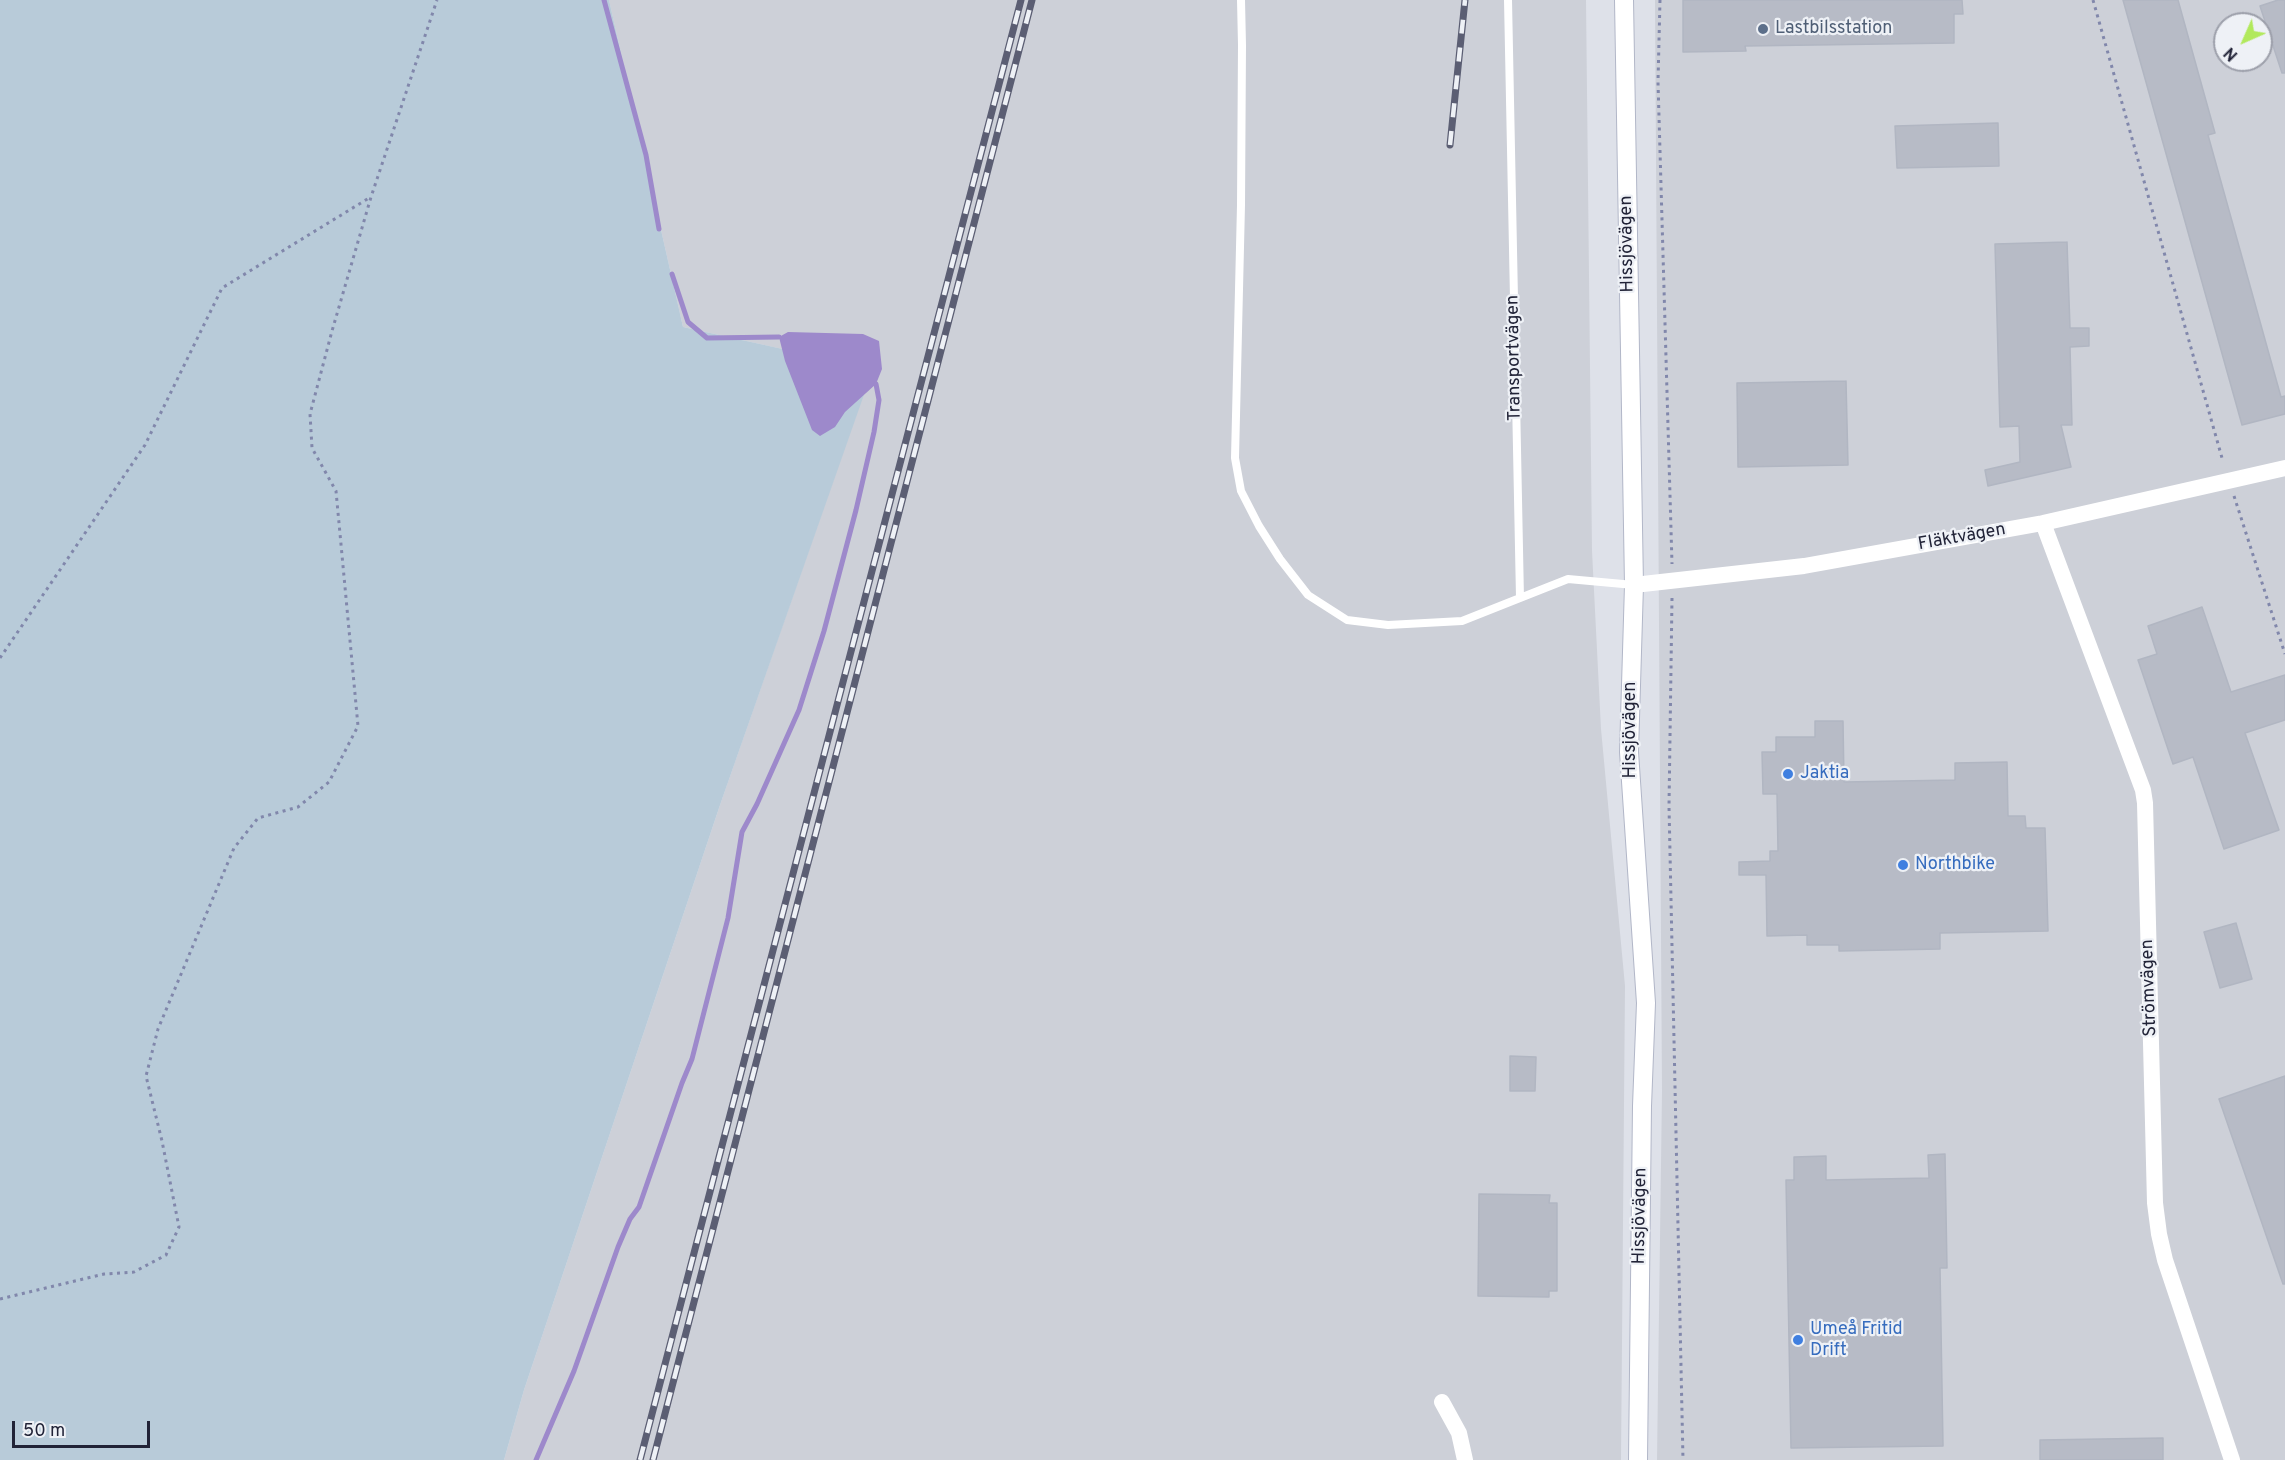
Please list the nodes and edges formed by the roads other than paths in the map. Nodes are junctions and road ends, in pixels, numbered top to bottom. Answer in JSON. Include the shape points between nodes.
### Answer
{"nodes":[{"id":1,"x":1240,"y":0,"type":"edge"},
{"id":2,"x":1508,"y":0,"type":"edge"},
{"id":3,"x":1624,"y":0,"type":"edge"},
{"id":4,"x":2285,"y":468,"type":"edge"},
{"id":5,"x":2043,"y":523,"type":"junction"},
{"id":6,"x":1634,"y":585,"type":"junction"},
{"id":7,"x":1520,"y":598,"type":"junction"},
{"id":8,"x":1442,"y":1402,"type":"dead end"},
{"id":9,"x":1465,"y":1460,"type":"edge"},
{"id":10,"x":1638,"y":1460,"type":"edge"},
{"id":11,"x":2232,"y":1460,"type":"edge"}],
"edges":[{"from":1,"to":7,"type":"lane","via":[[1241,194],[1235,458],[1241,491],[1258,526],[1308,595],[1347,620],[1388,625],[1462,621]]},
{"from":2,"to":7,"type":"lane","name":"Transportvägen"},
{"from":3,"to":6,"type":"main road","name":"Hissjövägen"},
{"from":4,"to":5,"type":"street","name":"Fläktvägen"},
{"from":5,"to":6,"type":"street","name":"Fläktvägen","via":[[1804,566]]},
{"from":5,"to":11,"type":"street","name":"Strömvägen","via":[[2143,790],[2159,1234]]},
{"from":6,"to":7,"type":"lane","via":[[1568,579]]},
{"from":6,"to":10,"type":"main road","name":"Hissjövägen","via":[[1629,752],[1646,1003]]},
{"from":8,"to":9,"type":"street","via":[[1459,1432]]}]}
